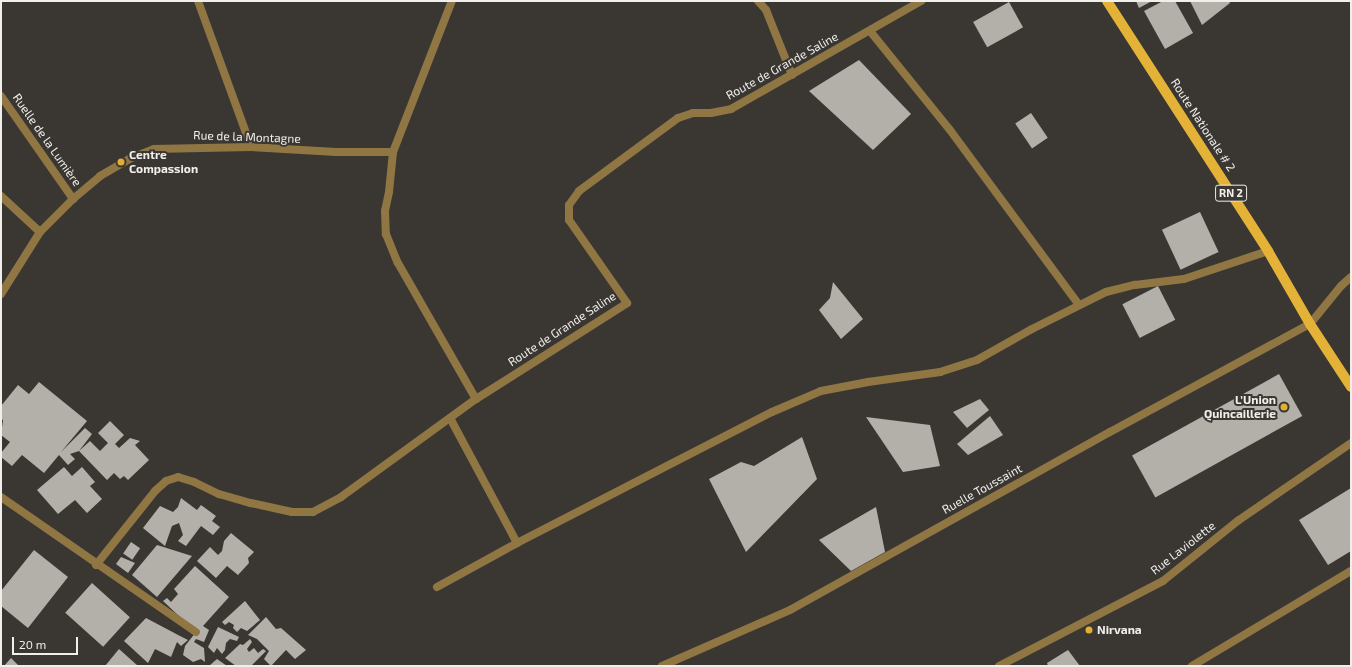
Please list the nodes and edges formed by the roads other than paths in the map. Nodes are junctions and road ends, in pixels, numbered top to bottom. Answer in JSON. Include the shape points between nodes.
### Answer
{"nodes":[{"id":1,"x":198,"y":1,"type":"edge"},
{"id":2,"x":452,"y":1,"type":"edge"},
{"id":3,"x":758,"y":1,"type":"edge"},
{"id":4,"x":921,"y":1,"type":"edge"},
{"id":5,"x":1107,"y":1,"type":"edge"},
{"id":6,"x":870,"y":31,"type":"junction"},
{"id":7,"x":792,"y":75,"type":"junction"},
{"id":8,"x":1,"y":96,"type":"edge"},
{"id":9,"x":251,"y":147,"type":"junction"},
{"id":10,"x":393,"y":152,"type":"junction"},
{"id":11,"x":1,"y":196,"type":"edge"},
{"id":12,"x":73,"y":199,"type":"junction"},
{"id":13,"x":40,"y":232,"type":"junction"},
{"id":14,"x":1268,"y":251,"type":"junction"},
{"id":15,"x":1351,"y":277,"type":"edge"},
{"id":16,"x":1,"y":294,"type":"edge"},
{"id":17,"x":1079,"y":305,"type":"junction"},
{"id":18,"x":1310,"y":324,"type":"junction"},
{"id":19,"x":1351,"y":387,"type":"edge"},
{"id":20,"x":476,"y":399,"type":"junction"},
{"id":21,"x":450,"y":418,"type":"junction"},
{"id":22,"x":1351,"y":443,"type":"edge"},
{"id":23,"x":1,"y":497,"type":"edge"},
{"id":24,"x":517,"y":543,"type":"junction"},
{"id":25,"x":96,"y":565,"type":"junction"},
{"id":26,"x":1351,"y":571,"type":"edge"},
{"id":27,"x":437,"y":587,"type":"dead end"},
{"id":28,"x":196,"y":632,"type":"dead end"},
{"id":29,"x":662,"y":666,"type":"edge"},
{"id":30,"x":999,"y":666,"type":"edge"},
{"id":31,"x":1192,"y":666,"type":"edge"}],
"edges":[{"from":1,"to":9,"type":"street"},
{"from":2,"to":10,"type":"street"},
{"from":3,"to":7,"type":"street","via":[[766,10]]},
{"from":4,"to":6,"type":"street","name":"Route de Grande Saline"},
{"from":5,"to":14,"type":"main road","name":"Route Nationale # 2","number":"RN 2"},
{"from":6,"to":7,"type":"street","name":"Route de Grande Saline"},
{"from":6,"to":17,"type":"street","via":[[950,130]]},
{"from":7,"to":20,"type":"street","name":"Route de Grande Saline","via":[[731,109],[711,113],[693,112],[678,118],[579,191],[569,205],[569,220],[627,303]]},
{"from":8,"to":12,"type":"street","name":"Ruelle de la Lumière"},
{"from":9,"to":10,"type":"street","name":"Rue de la Montagne","via":[[336,152]]},
{"from":9,"to":12,"type":"street","name":"Rue de la Montagne","via":[[154,149],[129,159],[100,176]]},
{"from":10,"to":20,"type":"street","via":[[385,212],[386,234],[398,263]]},
{"from":11,"to":13,"type":"street"},
{"from":12,"to":13,"type":"street","name":"Rue de la Montagne"},
{"from":13,"to":16,"type":"street","name":"Rue de la Montagne"},
{"from":14,"to":17,"type":"street","via":[[1184,279],[1106,292]]},
{"from":14,"to":18,"type":"main road","name":"Route Nationale # 2","number":"RN 2"},
{"from":15,"to":18,"type":"street"},
{"from":17,"to":24,"type":"street","via":[[976,360],[940,372],[821,391],[772,412]]},
{"from":18,"to":19,"type":"main road","name":"Route Nationale # 2","number":"RN 2"},
{"from":18,"to":29,"type":"street","name":"Ruelle Toussaint","via":[[790,610]]},
{"from":20,"to":21,"type":"street"},
{"from":21,"to":24,"type":"street"},
{"from":21,"to":25,"type":"street","via":[[341,497],[313,512],[292,512],[252,503],[219,494],[178,477],[166,481],[155,491]]},
{"from":22,"to":30,"type":"street","name":"Rue Laviolette","via":[[1239,520],[1163,581]]},
{"from":23,"to":25,"type":"street"},
{"from":24,"to":27,"type":"street"},
{"from":25,"to":28,"type":"street"},
{"from":26,"to":31,"type":"street"}]}
